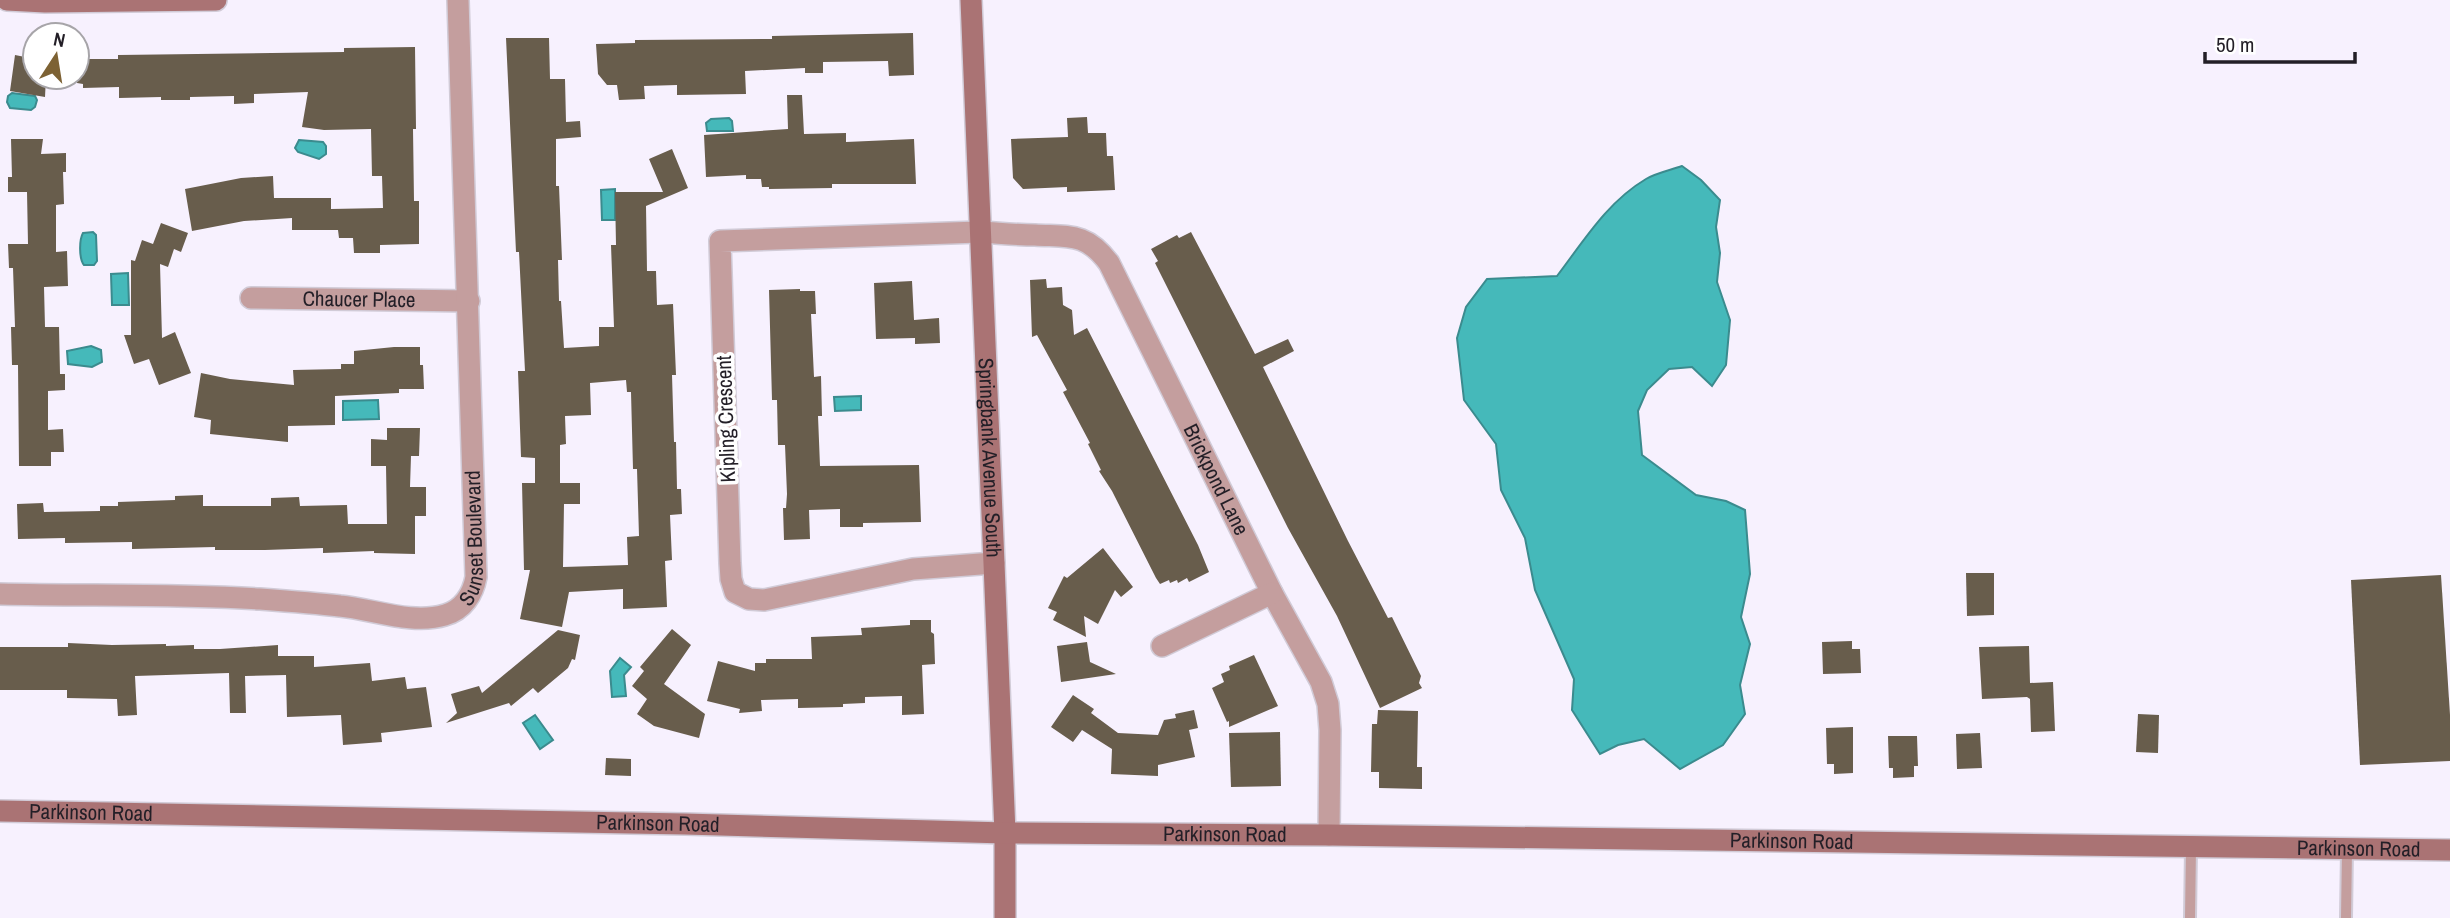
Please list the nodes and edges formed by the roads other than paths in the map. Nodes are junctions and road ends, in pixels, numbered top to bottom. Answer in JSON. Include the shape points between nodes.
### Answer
{"nodes":[{"id":1,"x":7,"y":0,"type":"edge"},
{"id":2,"x":216,"y":0,"type":"edge"},
{"id":3,"x":458,"y":0,"type":"edge"},
{"id":4,"x":971,"y":0,"type":"edge"},
{"id":5,"x":979,"y":233,"type":"junction"},
{"id":6,"x":251,"y":298,"type":"dead end"},
{"id":7,"x":469,"y":301,"type":"junction"},
{"id":8,"x":994,"y":563,"type":"junction"},
{"id":9,"x":1272,"y":593,"type":"junction"},
{"id":10,"x":0,"y":594,"type":"edge"},
{"id":11,"x":1162,"y":646,"type":"dead end"},
{"id":12,"x":0,"y":811,"type":"edge"},
{"id":13,"x":1004,"y":833,"type":"junction"},
{"id":14,"x":1329,"y":835,"type":"junction"},
{"id":15,"x":2191,"y":847,"type":"junction"},
{"id":16,"x":2347,"y":849,"type":"junction"},
{"id":17,"x":2450,"y":850,"type":"edge"},
{"id":18,"x":1006,"y":918,"type":"edge"},
{"id":19,"x":2190,"y":918,"type":"edge"},
{"id":20,"x":2346,"y":918,"type":"edge"}],
"edges":[{"from":1,"to":2,"type":"main road"},
{"from":3,"to":7,"type":"street","name":"Sunset Boulevard"},
{"from":4,"to":5,"type":"main road","name":"Springbank Avenue South"},
{"from":5,"to":8,"type":"main road","name":"Springbank Avenue South"},
{"from":5,"to":8,"type":"street","name":"Kipling Crescent","via":[[720,241],[730,560],[735,592],[764,600],[913,569]]},
{"from":5,"to":9,"type":"street","name":"Brickpond Lane","via":[[1066,235],[1082,239],[1107,260]]},
{"from":6,"to":7,"type":"street","name":"Chaucer Place"},
{"from":7,"to":10,"type":"street","name":"Sunset Boulevard","via":[[476,577],[474,589],[458,610],[423,618],[260,599]]},
{"from":8,"to":13,"type":"main road","name":"Springbank Avenue South"},
{"from":9,"to":11,"type":"street"},
{"from":9,"to":14,"type":"street","name":"Brickpond Lane","via":[[1328,704]]},
{"from":12,"to":13,"type":"main road","name":"Parkinson Road"},
{"from":13,"to":14,"type":"main road","name":"Parkinson Road"},
{"from":13,"to":18,"type":"main road","name":"Springbank Avenue South"},
{"from":14,"to":15,"type":"main road","name":"Parkinson Road"},
{"from":15,"to":16,"type":"main road","name":"Parkinson Road"},
{"from":15,"to":19,"type":"lane"},
{"from":16,"to":17,"type":"main road","name":"Parkinson Road"},
{"from":16,"to":20,"type":"lane"}]}
